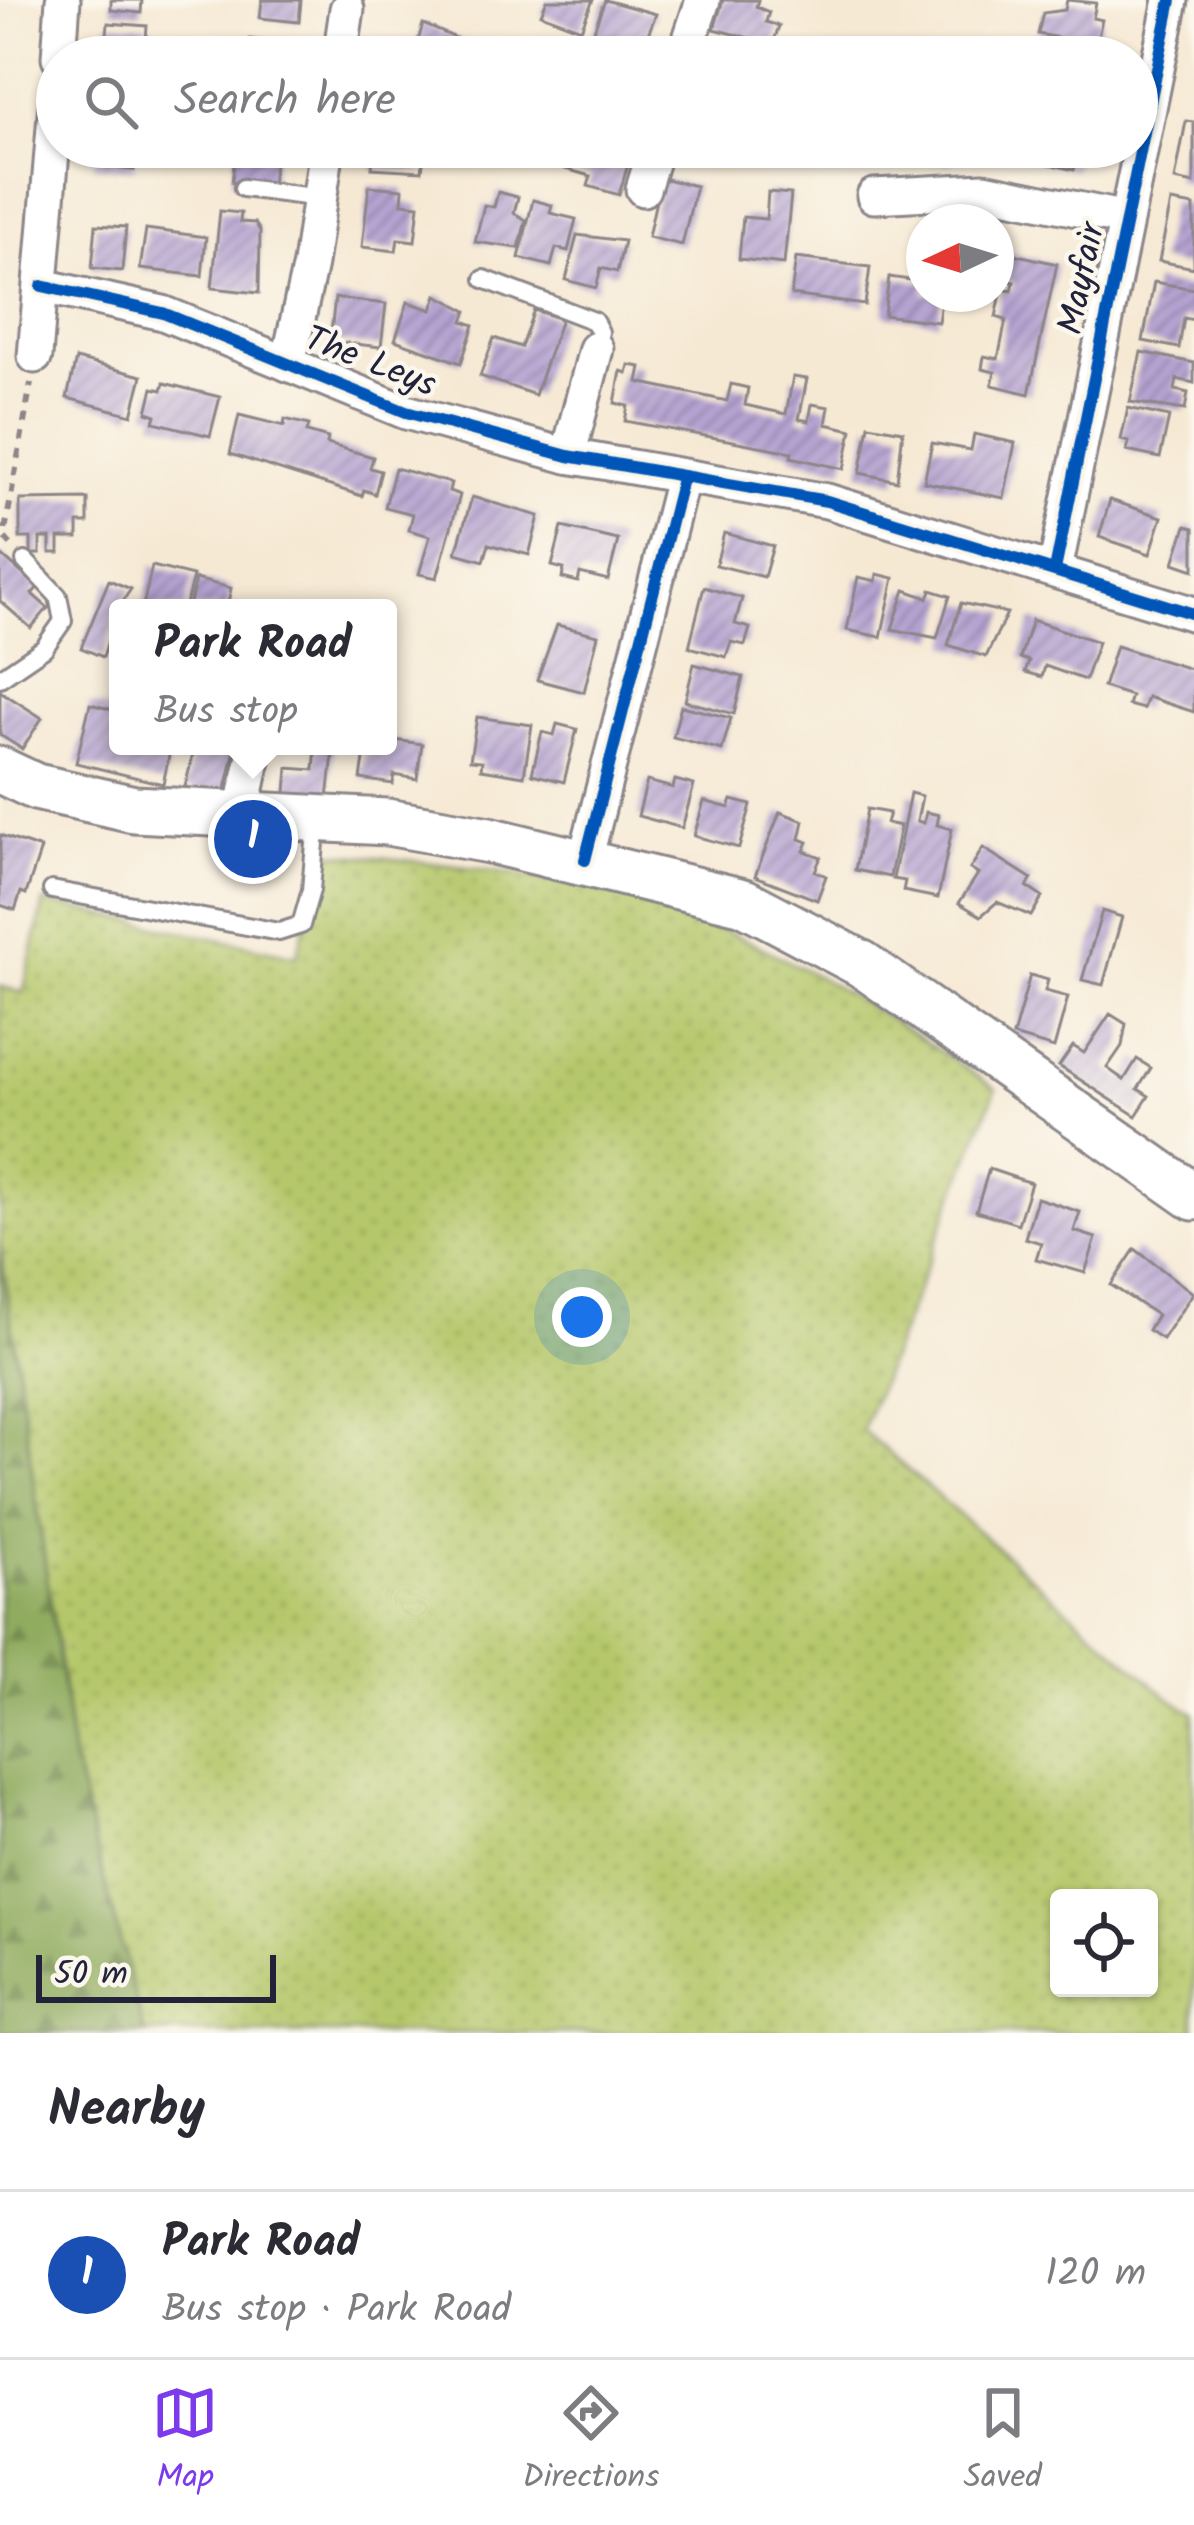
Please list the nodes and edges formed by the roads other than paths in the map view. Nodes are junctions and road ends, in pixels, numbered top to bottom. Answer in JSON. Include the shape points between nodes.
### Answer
{"nodes":[{"id":1,"x":63,"y":0,"type":"edge"},
{"id":2,"x":703,"y":0,"type":"edge"},
{"id":3,"x":1171,"y":0,"type":"edge"},
{"id":4,"x":347,"y":9,"type":"dead end"},
{"id":5,"x":60,"y":36,"type":"edge"},
{"id":6,"x":343,"y":36,"type":"edge"},
{"id":7,"x":691,"y":36,"type":"edge"},
{"id":8,"x":1158,"y":63,"type":"edge"},
{"id":9,"x":51,"y":168,"type":"edge"},
{"id":10,"x":324,"y":168,"type":"edge"},
{"id":11,"x":650,"y":168,"type":"edge"},
{"id":12,"x":1136,"y":168,"type":"edge"},
{"id":13,"x":243,"y":188,"type":"dead end"},
{"id":14,"x":643,"y":189,"type":"dead end"},
{"id":15,"x":874,"y":196,"type":"dead end"},
{"id":16,"x":320,"y":198,"type":"junction"},
{"id":17,"x":1126,"y":218,"type":"junction"},
{"id":18,"x":484,"y":279,"type":"dead end"},
{"id":19,"x":42,"y":286,"type":"junction"},
{"id":20,"x":596,"y":349,"type":"joint"},
{"id":21,"x":35,"y":356,"type":"road end"},
{"id":22,"x":288,"y":364,"type":"junction"},
{"id":23,"x":568,"y":456,"type":"junction"},
{"id":24,"x":682,"y":479,"type":"junction"},
{"id":25,"x":25,"y":561,"type":"road end"},
{"id":26,"x":1055,"y":570,"type":"junction"},
{"id":27,"x":1194,"y":614,"type":"edge"},
{"id":28,"x":0,"y":678,"type":"edge"},
{"id":29,"x":254,"y":755,"type":"edge"},
{"id":30,"x":0,"y":770,"type":"edge"},
{"id":31,"x":241,"y":817,"type":"junction"},
{"id":32,"x":317,"y":818,"type":"junction"},
{"id":33,"x":586,"y":860,"type":"junction"},
{"id":34,"x":52,"y":890,"type":"dead end"},
{"id":35,"x":1194,"y":1196,"type":"edge"}],
"edges":[{"from":1,"to":5,"type":"street"},
{"from":2,"to":7,"type":"street"},
{"from":3,"to":8,"type":"street","name":"Mayfair"},
{"from":4,"to":6,"type":"street"},
{"from":9,"to":19,"type":"street"},
{"from":10,"to":16,"type":"street"},
{"from":11,"to":14,"type":"street"},
{"from":12,"to":17,"type":"street","name":"Mayfair"},
{"from":13,"to":16,"type":"lane"},
{"from":15,"to":17,"type":"street","name":"Mayfair","via":[[984,190]]},
{"from":16,"to":22,"type":"street"},
{"from":17,"to":26,"type":"street","name":"Mayfair"},
{"from":18,"to":20,"type":"lane","via":[[594,322]]},
{"from":19,"to":21,"type":"street"},
{"from":19,"to":22,"type":"street","name":"The Leys","via":[[164,313]]},
{"from":20,"to":23,"type":"street"},
{"from":22,"to":23,"type":"street","name":"The Leys","via":[[406,412]]},
{"from":23,"to":24,"type":"street","name":"The Leys"},
{"from":24,"to":26,"type":"street","name":"The Leys","via":[[827,501]]},
{"from":24,"to":33,"type":"street"},
{"from":25,"to":28,"type":"lane","via":[[58,596],[63,621],[44,648]]},
{"from":26,"to":27,"type":"street","name":"The Leys"},
{"from":29,"to":31,"type":"street"},
{"from":30,"to":31,"type":"main road","via":[[36,787],[134,809]]},
{"from":31,"to":32,"type":"main road"},
{"from":32,"to":33,"type":"main road","via":[[387,822]]},
{"from":32,"to":34,"type":"lane","via":[[301,925],[279,932]]},
{"from":33,"to":35,"type":"main road","via":[[744,902],[802,929]]}]}
